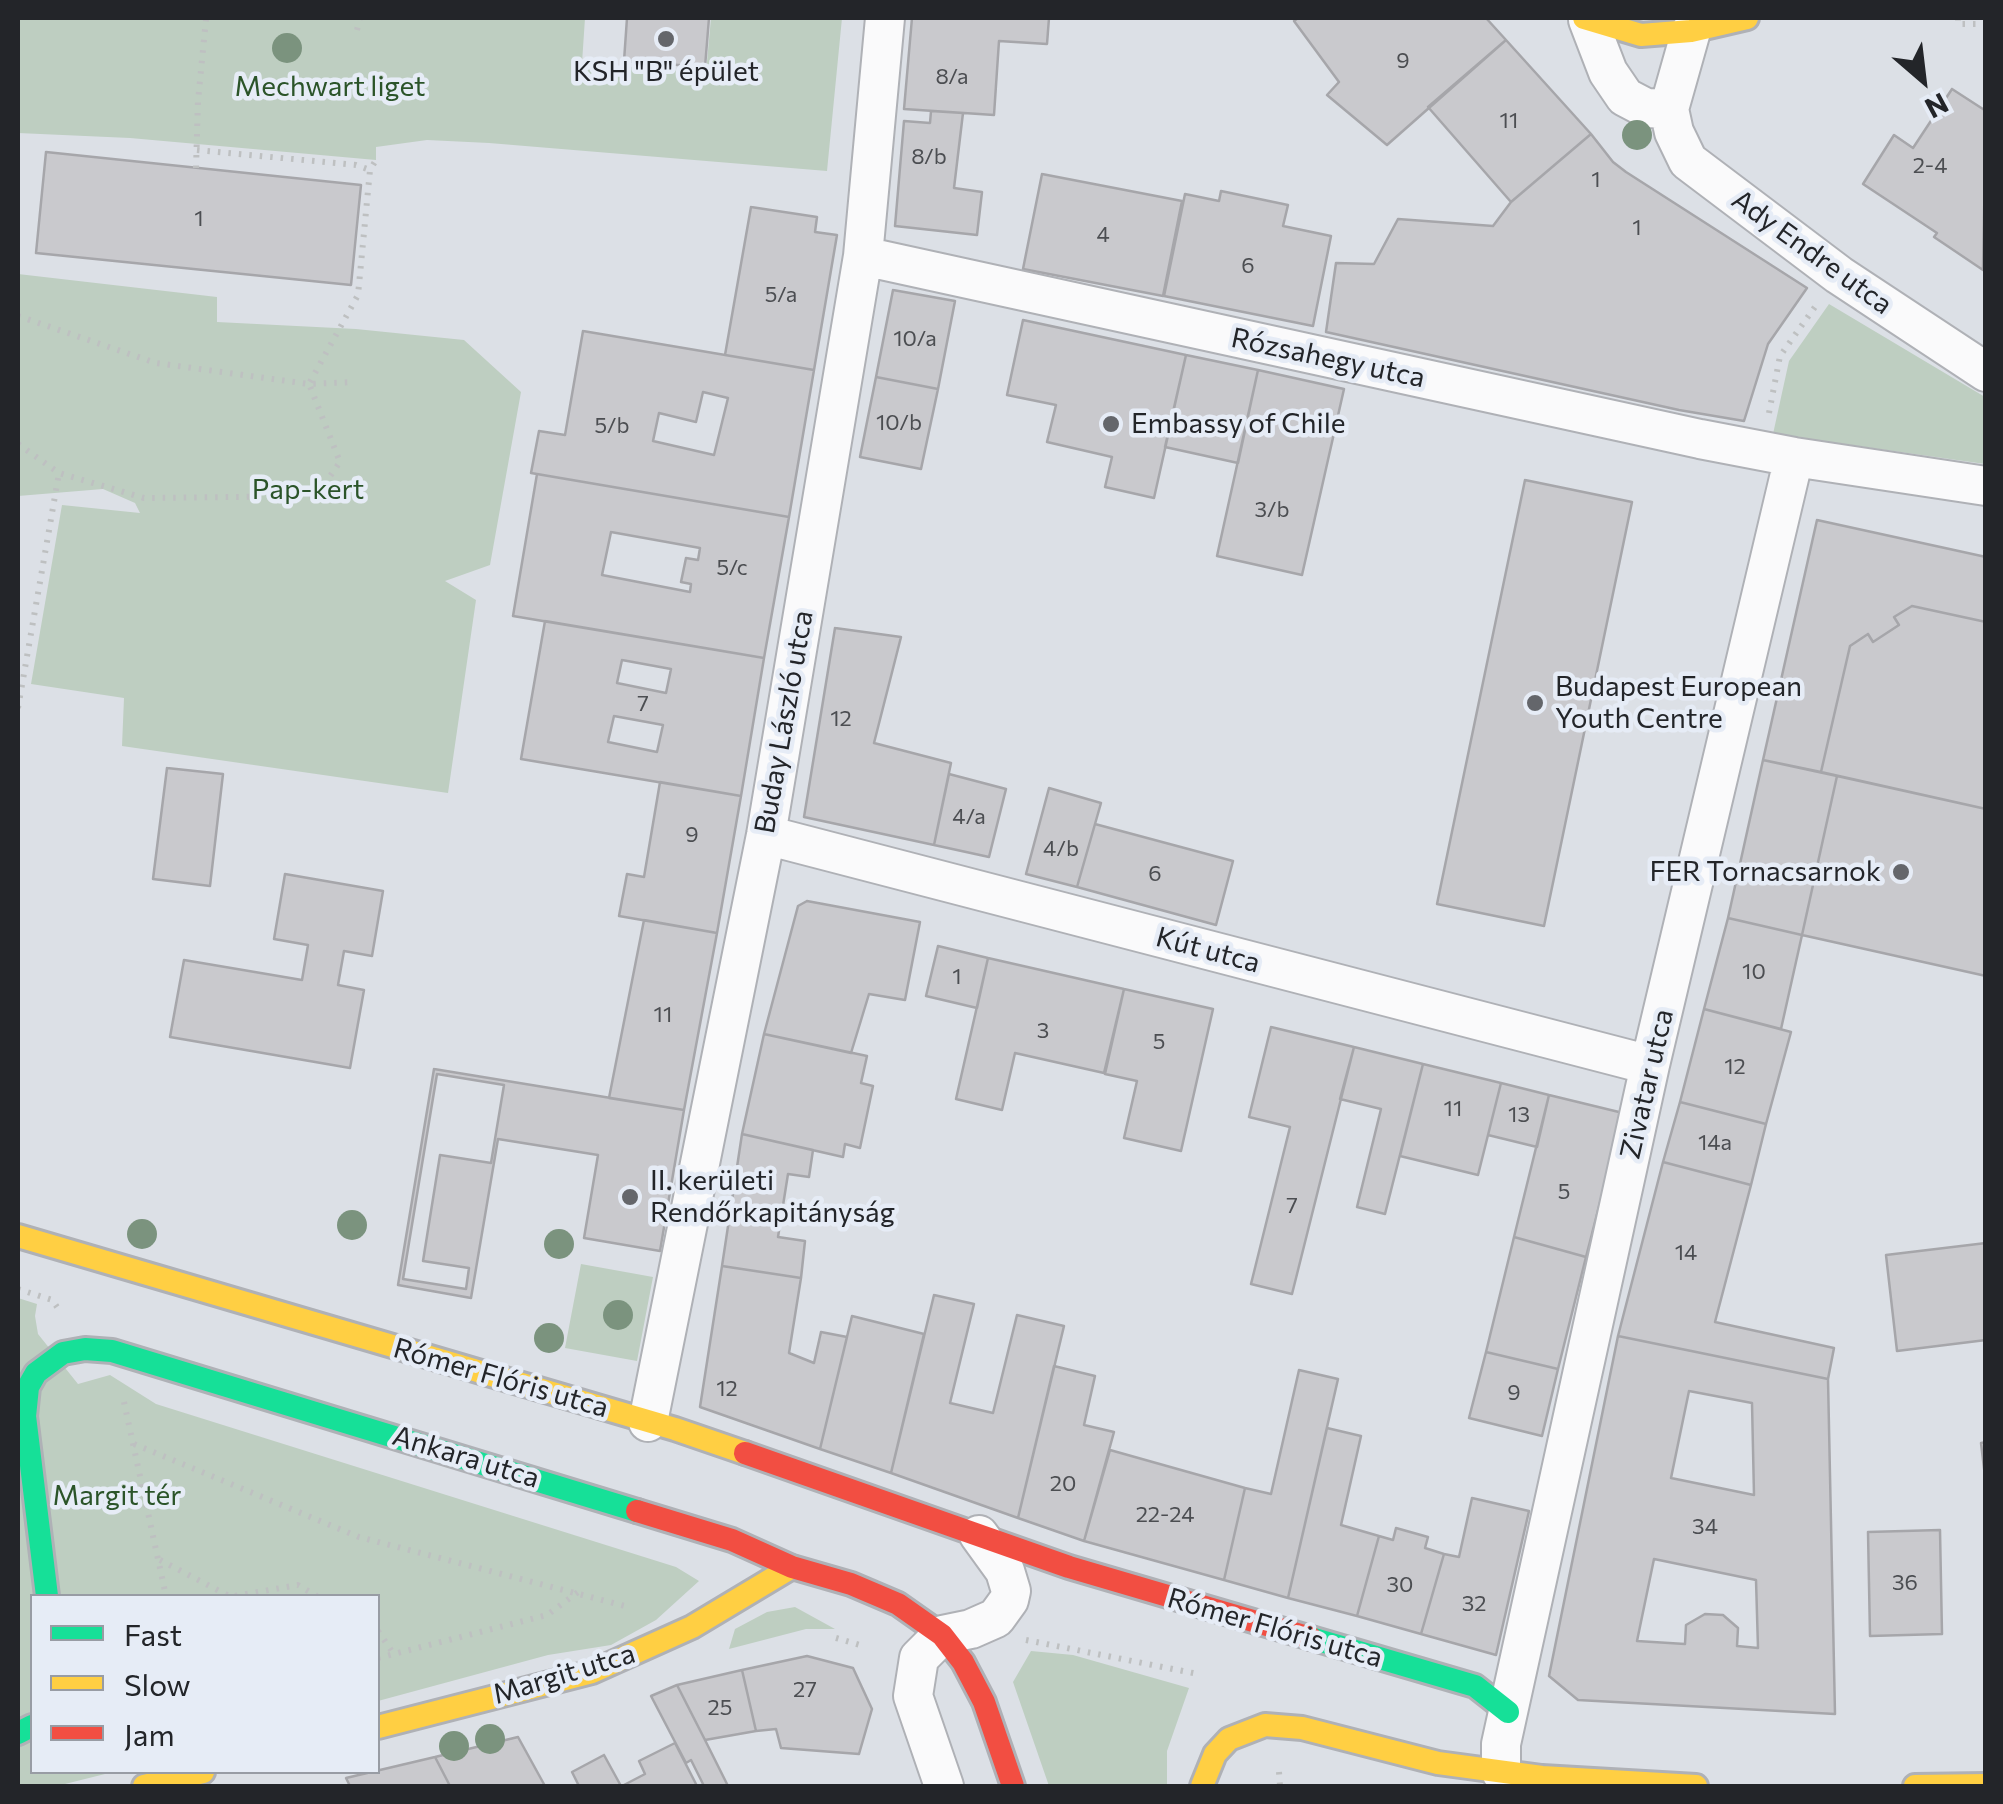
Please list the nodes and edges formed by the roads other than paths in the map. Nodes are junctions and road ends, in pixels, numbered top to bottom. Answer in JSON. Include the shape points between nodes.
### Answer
{"nodes":[{"id":1,"x":885,"y":18,"type":"edge"},
{"id":2,"x":1746,"y":18,"type":"edge"},
{"id":3,"x":1586,"y":19,"type":"edge"},
{"id":4,"x":1691,"y":31,"type":"junction"},
{"id":5,"x":1669,"y":109,"type":"junction"},
{"id":6,"x":863,"y":256,"type":"junction"},
{"id":7,"x":1986,"y":372,"type":"edge"},
{"id":8,"x":1778,"y":454,"type":"junction"},
{"id":9,"x":1986,"y":486,"type":"edge"},
{"id":10,"x":766,"y":836,"type":"junction"},
{"id":11,"x":1650,"y":1065,"type":"junction"},
{"id":12,"x":18,"y":1236,"type":"edge"},
{"id":13,"x":648,"y":1422,"type":"junction"},
{"id":14,"x":979,"y":1535,"type":"junction"},
{"id":15,"x":792,"y":1567,"type":"junction"},
{"id":16,"x":46,"y":1594,"type":"edge"},
{"id":17,"x":957,"y":1632,"type":"junction"},
{"id":18,"x":1508,"y":1712,"type":"junction"},
{"id":19,"x":380,"y":1725,"type":"edge"},
{"id":20,"x":1501,"y":1772,"type":"junction"},
{"id":21,"x":194,"y":1774,"type":"edge"},
{"id":22,"x":1203,"y":1782,"type":"edge"},
{"id":23,"x":1986,"y":1785,"type":"edge"},
{"id":24,"x":144,"y":1786,"type":"edge"},
{"id":25,"x":944,"y":1786,"type":"edge"},
{"id":26,"x":1013,"y":1786,"type":"edge"},
{"id":27,"x":1696,"y":1786,"type":"edge"},
{"id":28,"x":1915,"y":1786,"type":"edge"}],
"edges":[{"from":1,"to":6,"type":"street","name":"Buday László utca"},
{"from":2,"to":4,"type":"street"},
{"from":3,"to":4,"type":"street","via":[[1641,35]]},
{"from":3,"to":5,"type":"street","via":[[1625,97],[1646,108]]},
{"from":4,"to":5,"type":"street"},
{"from":5,"to":7,"type":"street","name":"Ady Endre utca","via":[[1688,161],[1839,275]]},
{"from":6,"to":8,"type":"street","name":"Rózsahegy utca"},
{"from":6,"to":10,"type":"street","name":"Buday László utca"},
{"from":8,"to":9,"type":"street"},
{"from":8,"to":11,"type":"street","name":"Zivatar utca"},
{"from":10,"to":11,"type":"street","name":"Kút utca"},
{"from":10,"to":13,"type":"street","name":"Buday László utca"},
{"from":11,"to":18,"type":"street","name":"Zivatar utca"},
{"from":12,"to":13,"type":"street","name":"Rómer Flóris utca"},
{"from":13,"to":14,"type":"street","name":"Rómer Flóris utca"},
{"from":14,"to":17,"type":"street","via":[[1000,1561],[1010,1600],[996,1618]]},
{"from":14,"to":18,"type":"street","name":"Rómer Flóris utca","via":[[1474,1686]]},
{"from":15,"to":16,"type":"street","name":"Ankara utca","via":[[732,1540],[568,1488],[112,1351],[86,1349],[50,1360],[25,1401]]},
{"from":15,"to":17,"type":"street","name":"Ankara utca","via":[[851,1584]]},
{"from":15,"to":19,"type":"street","name":"Margit utca","via":[[692,1628],[592,1672]]},
{"from":17,"to":25,"type":"street","via":[[919,1658],[913,1696]]},
{"from":17,"to":26,"type":"street","name":"Ankara utca"},
{"from":18,"to":20,"type":"street"},
{"from":20,"to":22,"type":"street","via":[[1264,1725],[1229,1739]]},
{"from":20,"to":27,"type":"street"},
{"from":21,"to":24,"type":"street"},
{"from":23,"to":28,"type":"street"}]}
